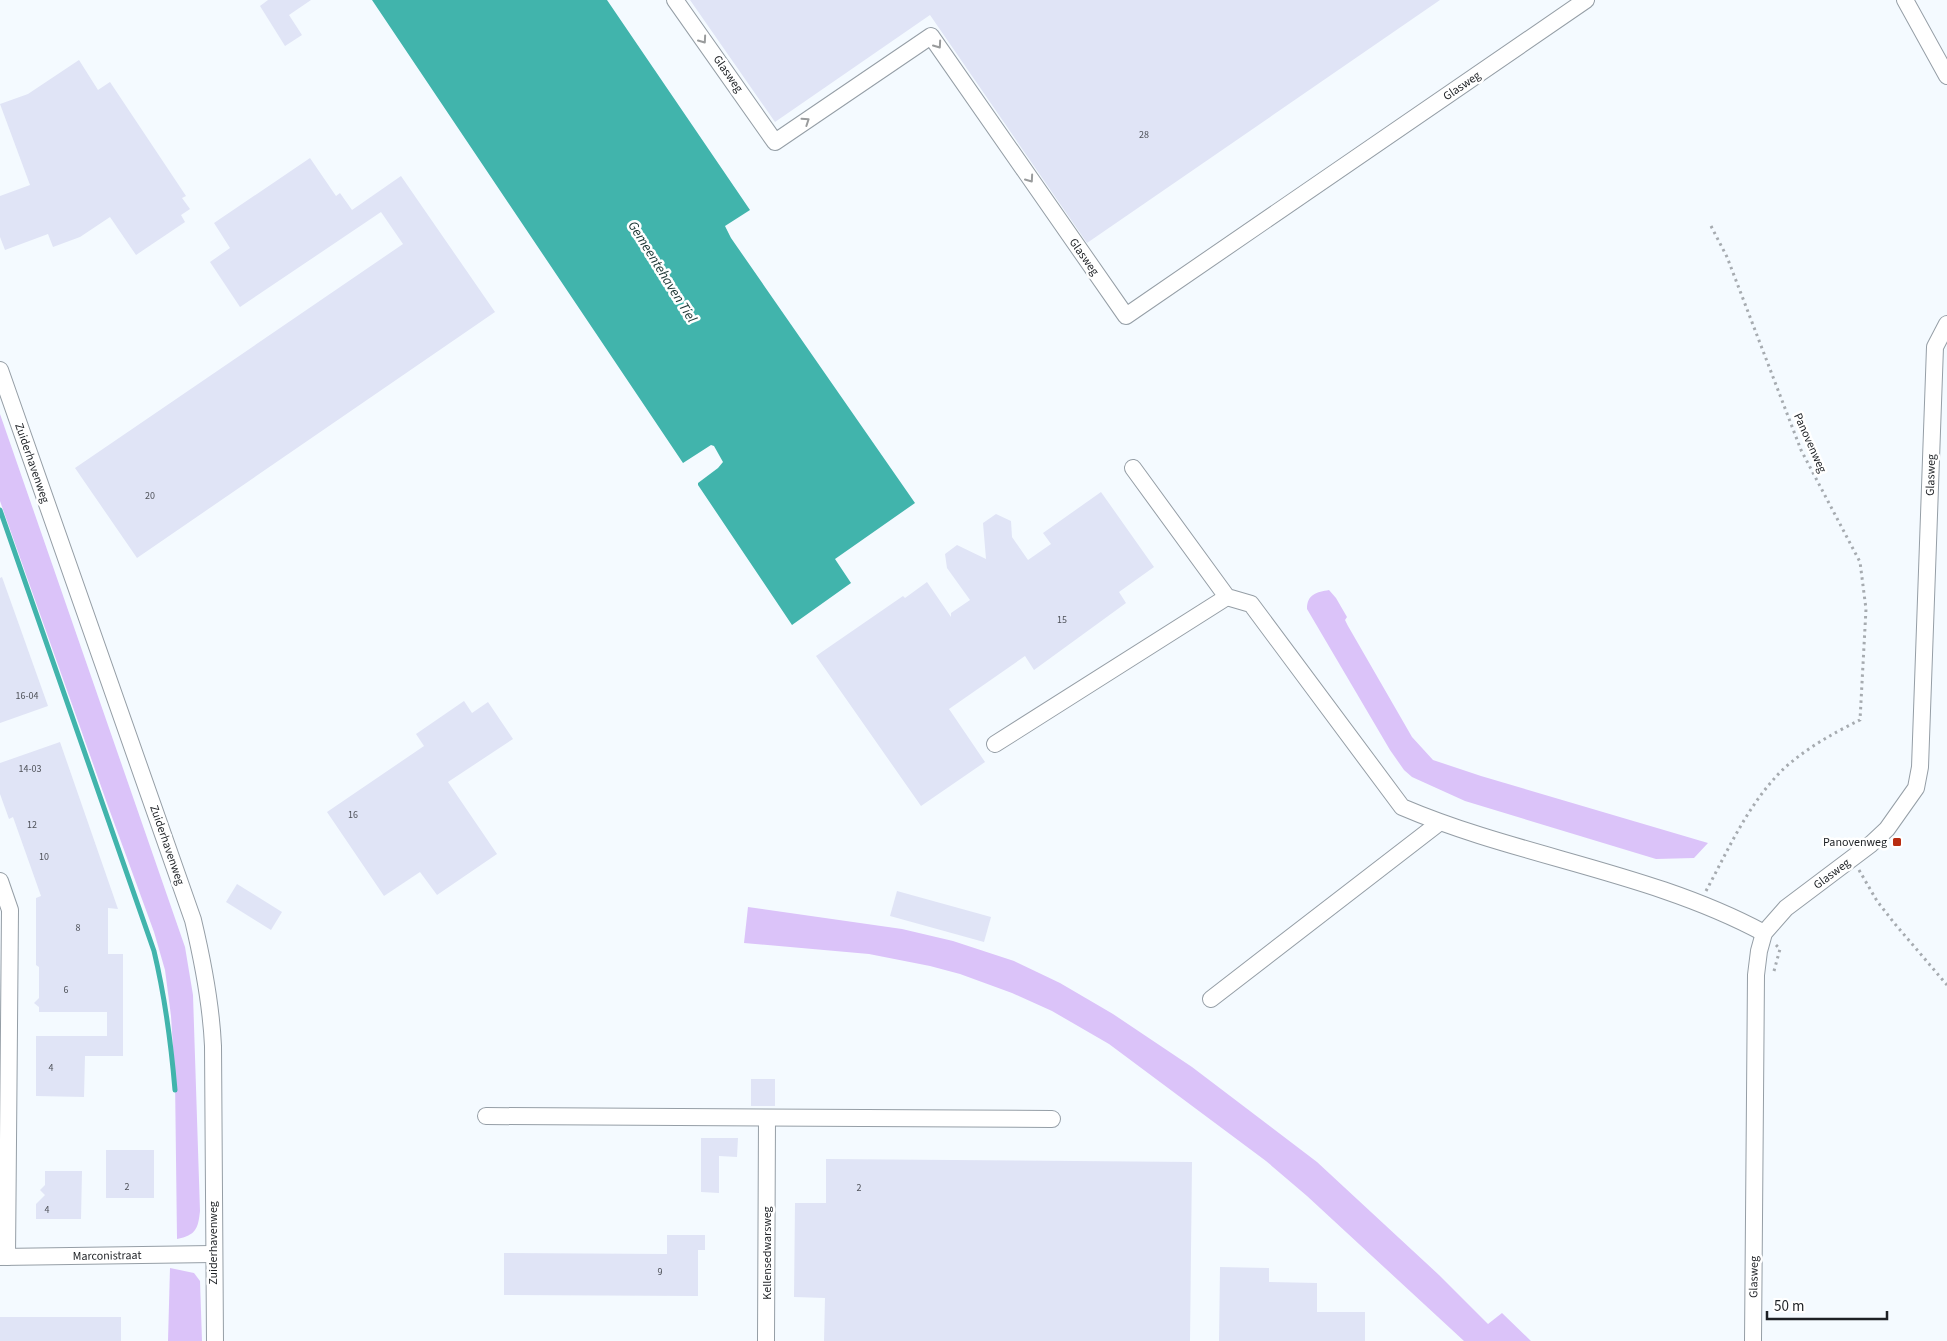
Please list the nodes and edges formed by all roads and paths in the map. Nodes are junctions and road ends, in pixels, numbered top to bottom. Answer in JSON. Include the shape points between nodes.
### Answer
{"nodes":[{"id":1,"x":675,"y":0,"type":"edge"},
{"id":2,"x":1586,"y":0,"type":"edge"},
{"id":3,"x":1905,"y":0,"type":"edge"},
{"id":4,"x":1947,"y":76,"type":"edge"},
{"id":5,"x":1711,"y":226,"type":"dead end"},
{"id":6,"x":1947,"y":324,"type":"edge"},
{"id":7,"x":0,"y":370,"type":"edge"},
{"id":8,"x":1133,"y":468,"type":"dead end"},
{"id":9,"x":1227,"y":597,"type":"junction"},
{"id":10,"x":995,"y":744,"type":"dead end"},
{"id":11,"x":1439,"y":822,"type":"junction"},
{"id":12,"x":1853,"y":858,"type":"junction"},
{"id":13,"x":0,"y":881,"type":"edge"},
{"id":14,"x":1699,"y":903,"type":"junction"},
{"id":15,"x":1764,"y":933,"type":"junction"},
{"id":16,"x":1947,"y":985,"type":"edge"},
{"id":17,"x":1211,"y":999,"type":"dead end"},
{"id":18,"x":486,"y":1116,"type":"dead end"},
{"id":19,"x":767,"y":1118,"type":"junction"},
{"id":20,"x":1052,"y":1119,"type":"dead end"},
{"id":21,"x":213,"y":1254,"type":"junction"},
{"id":22,"x":3,"y":1257,"type":"edge"},
{"id":23,"x":215,"y":1341,"type":"edge"},
{"id":24,"x":766,"y":1341,"type":"edge"},
{"id":25,"x":1753,"y":1341,"type":"edge"}],
"edges":[{"from":1,"to":2,"type":"street","name":"Glasweg","one_way":true,"via":[[775,142],[931,36],[1126,316]]},
{"from":3,"to":4,"type":"street"},
{"from":5,"to":14,"type":"path","name":"Panovenweg","via":[[1727,257],[1801,450],[1860,562],[1866,609],[1860,720],[1806,751],[1773,780],[1744,820]]},
{"from":6,"to":12,"type":"street","name":"Glasweg","via":[[1935,346],[1920,767],[1916,788],[1887,829]]},
{"from":7,"to":21,"type":"street","name":"Zuiderhavenweg","via":[[195,928],[205,969],[213,1046]]},
{"from":8,"to":9,"type":"street"},
{"from":9,"to":10,"type":"street"},
{"from":9,"to":11,"type":"street","via":[[1251,604],[1402,807]]},
{"from":11,"to":14,"type":"street"},
{"from":11,"to":17,"type":"street"},
{"from":12,"to":15,"type":"street","name":"Glasweg","via":[[1786,908]]},
{"from":12,"to":16,"type":"path","via":[[1894,924]]},
{"from":13,"to":22,"type":"street","via":[[10,910]]},
{"from":14,"to":15,"type":"street","via":[[1731,915]]},
{"from":15,"to":25,"type":"street","name":"Glasweg","via":[[1756,974]]},
{"from":18,"to":19,"type":"street"},
{"from":19,"to":20,"type":"street"},
{"from":19,"to":24,"type":"street","name":"Kellensedwarsweg"},
{"from":21,"to":22,"type":"street","name":"Marconistraat"},
{"from":21,"to":23,"type":"street","name":"Zuiderhavenweg"}]}
